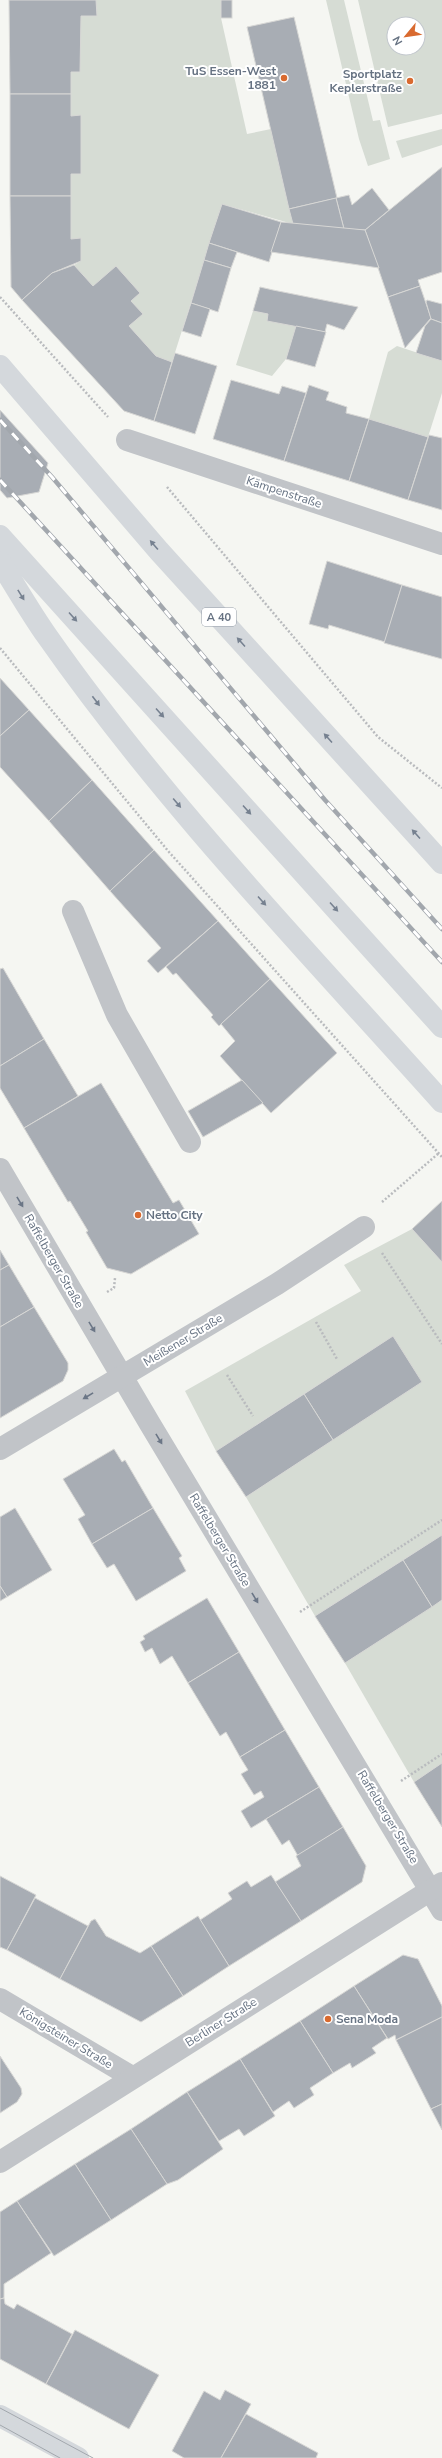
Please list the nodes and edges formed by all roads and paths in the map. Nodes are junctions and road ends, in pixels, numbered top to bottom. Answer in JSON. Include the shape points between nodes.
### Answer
{"nodes":[{"id":1,"x":0,"y":297,"type":"edge"},
{"id":2,"x":0,"y":366,"type":"edge"},
{"id":3,"x":127,"y":440,"type":"joint"},
{"id":4,"x":163,"y":483,"type":"dead end"},
{"id":5,"x":0,"y":536,"type":"edge"},
{"id":6,"x":442,"y":544,"type":"edge"},
{"id":7,"x":0,"y":562,"type":"edge"},
{"id":8,"x":0,"y":648,"type":"edge"},
{"id":9,"x":442,"y":788,"type":"edge"},
{"id":10,"x":442,"y":863,"type":"edge"},
{"id":11,"x":73,"y":911,"type":"dead end"},
{"id":12,"x":442,"y":1027,"type":"edge"},
{"id":13,"x":442,"y":1102,"type":"edge"},
{"id":14,"x":190,"y":1142,"type":"dead end"},
{"id":15,"x":439,"y":1153,"type":"junction"},
{"id":16,"x":442,"y":1157,"type":"edge"},
{"id":17,"x":0,"y":1169,"type":"edge"},
{"id":18,"x":386,"y":1197,"type":"dead end"},
{"id":19,"x":364,"y":1227,"type":"joint"},
{"id":20,"x":316,"y":1322,"type":"dead end"},
{"id":21,"x":442,"y":1344,"type":"edge"},
{"id":22,"x":337,"y":1359,"type":"dead end"},
{"id":23,"x":227,"y":1375,"type":"dead end"},
{"id":24,"x":122,"y":1376,"type":"junction"},
{"id":25,"x":253,"y":1416,"type":"dead end"},
{"id":26,"x":0,"y":1449,"type":"edge"},
{"id":27,"x":442,"y":1520,"type":"edge"},
{"id":28,"x":274,"y":1629,"type":"junction"},
{"id":29,"x":442,"y":1754,"type":"edge"},
{"id":30,"x":376,"y":1797,"type":"junction"},
{"id":31,"x":437,"y":1886,"type":"edge"},
{"id":32,"x":442,"y":1910,"type":"edge"},
{"id":33,"x":0,"y":1999,"type":"edge"},
{"id":34,"x":132,"y":2077,"type":"junction"},
{"id":35,"x":0,"y":2162,"type":"edge"},
{"id":36,"x":0,"y":2416,"type":"edge"},
{"id":37,"x":78,"y":2458,"type":"edge"}],
"edges":[{"from":1,"to":3,"type":"path"},
{"from":10,"to":2,"type":"main road","number":"A 40","one_way":true,"via":[[159,551]]},
{"from":3,"to":6,"type":"street","name":"Kämpenstraße"},
{"from":4,"to":9,"type":"path","via":[[378,737]]},
{"from":5,"to":12,"type":"main road","one_way":true},
{"from":7,"to":13,"type":"main road","one_way":true,"via":[[47,636],[123,738],[234,870]]},
{"from":8,"to":15,"type":"path","via":[[169,852]]},
{"from":11,"to":14,"type":"street","via":[[117,1015]]},
{"from":15,"to":16,"type":"path"},
{"from":15,"to":18,"type":"path"},
{"from":17,"to":24,"type":"street","name":"Raffelberger Straße","one_way":true},
{"from":19,"to":21,"type":"path"},
{"from":19,"to":24,"type":"street","name":"Meißener Straße","via":[[277,1284]]},
{"from":20,"to":22,"type":"path"},
{"from":23,"to":25,"type":"path"},
{"from":24,"to":26,"type":"street","name":"Meißener Straße","one_way":true},
{"from":24,"to":28,"type":"street","name":"Raffelberger Straße","one_way":true},
{"from":27,"to":28,"type":"path"},
{"from":28,"to":30,"type":"street","name":"Raffelberger Straße"},
{"from":29,"to":30,"type":"path"},
{"from":30,"to":31,"type":"street","name":"Raffelberger Straße"},
{"from":31,"to":32,"type":"street","name":"Raffelberger Straße"},
{"from":31,"to":34,"type":"street","name":"Berliner Straße"},
{"from":33,"to":34,"type":"street","name":"Königsteiner Straße"},
{"from":34,"to":35,"type":"street","name":"Berliner Straße"},
{"from":36,"to":37,"type":"main road"}]}
